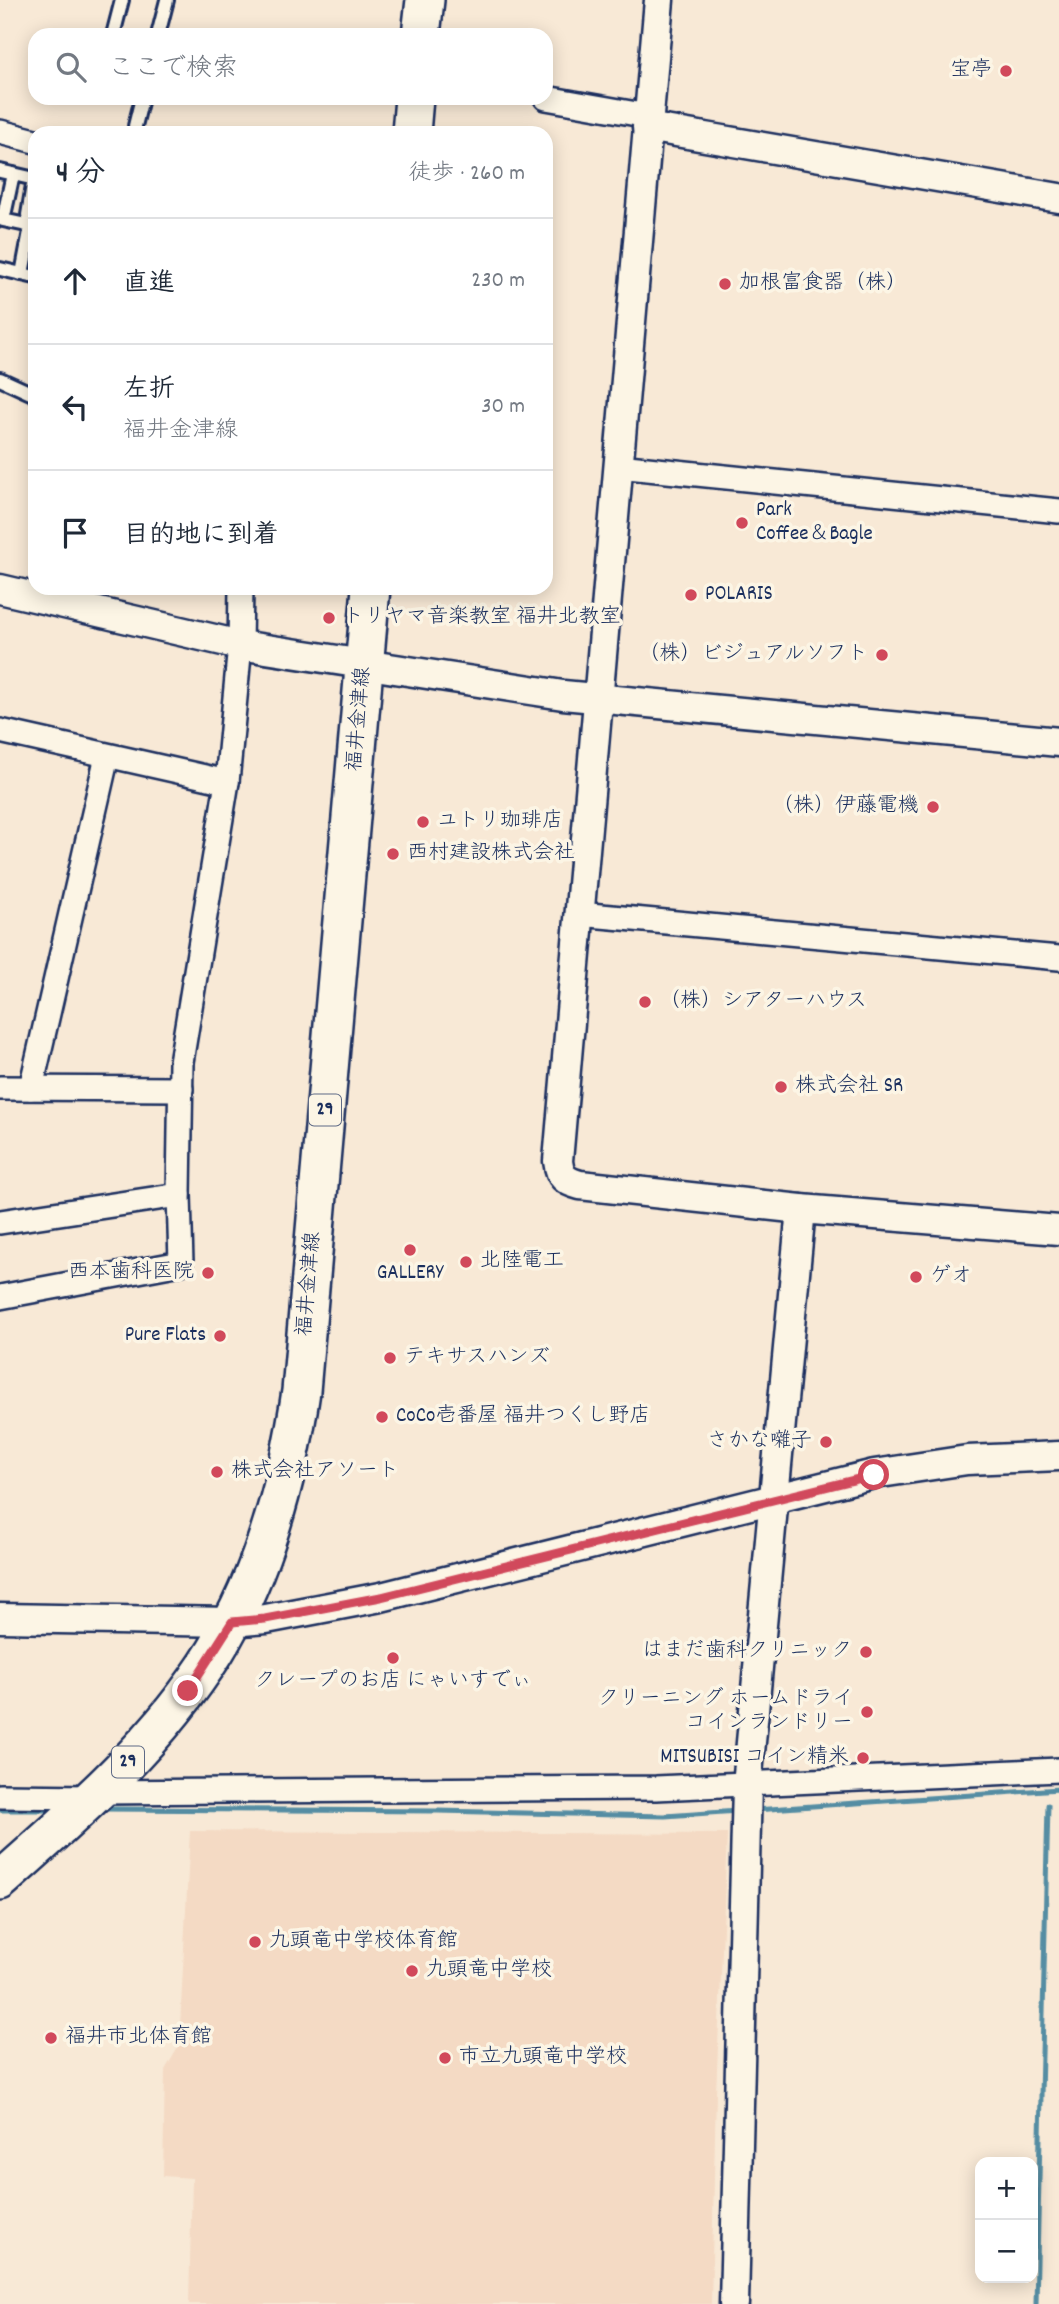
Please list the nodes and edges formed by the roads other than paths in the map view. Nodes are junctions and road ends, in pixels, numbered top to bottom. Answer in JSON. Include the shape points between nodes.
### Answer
{"nodes":[{"id":1,"x":122,"y":0,"type":"edge"},
{"id":2,"x":167,"y":0,"type":"edge"},
{"id":3,"x":425,"y":0,"type":"edge"},
{"id":4,"x":659,"y":0,"type":"edge"},
{"id":5,"x":115,"y":28,"type":"edge"},
{"id":6,"x":160,"y":28,"type":"edge"},
{"id":7,"x":422,"y":28,"type":"edge"},
{"id":8,"x":553,"y":100,"type":"edge"},
{"id":9,"x":140,"y":105,"type":"edge"},
{"id":10,"x":413,"y":105,"type":"edge"},
{"id":11,"x":647,"y":121,"type":"junction"},
{"id":12,"x":135,"y":126,"type":"edge"},
{"id":13,"x":412,"y":126,"type":"edge"},
{"id":14,"x":0,"y":132,"type":"edge"},
{"id":15,"x":28,"y":139,"type":"edge"},
{"id":16,"x":0,"y":171,"type":"edge"},
{"id":17,"x":13,"y":174,"type":"junction"},
{"id":18,"x":28,"y":177,"type":"edge"},
{"id":19,"x":1059,"y":198,"type":"edge"},
{"id":20,"x":28,"y":225,"type":"edge"},
{"id":21,"x":0,"y":269,"type":"edge"},
{"id":22,"x":28,"y":275,"type":"edge"},
{"id":23,"x":0,"y":379,"type":"edge"},
{"id":24,"x":28,"y":392,"type":"edge"},
{"id":25,"x":618,"y":466,"type":"junction"},
{"id":26,"x":1059,"y":511,"type":"edge"},
{"id":27,"x":0,"y":589,"type":"edge"},
{"id":28,"x":241,"y":595,"type":"edge"},
{"id":29,"x":370,"y":595,"type":"edge"},
{"id":30,"x":240,"y":645,"type":"junction"},
{"id":31,"x":364,"y":666,"type":"junction"},
{"id":32,"x":598,"y":698,"type":"junction"},
{"id":33,"x":0,"y":731,"type":"edge"},
{"id":34,"x":1059,"y":742,"type":"edge"},
{"id":35,"x":107,"y":756,"type":"junction"},
{"id":36,"x":227,"y":782,"type":"junction"},
{"id":37,"x":579,"y":914,"type":"junction"},
{"id":38,"x":1059,"y":958,"type":"edge"},
{"id":39,"x":0,"y":1088,"type":"edge"},
{"id":40,"x":31,"y":1088,"type":"junction"},
{"id":41,"x":181,"y":1089,"type":"junction"},
{"id":42,"x":179,"y":1195,"type":"junction"},
{"id":43,"x":801,"y":1209,"type":"junction"},
{"id":44,"x":0,"y":1222,"type":"edge"},
{"id":45,"x":1059,"y":1230,"type":"edge"},
{"id":46,"x":0,"y":1297,"type":"edge"},
{"id":47,"x":1059,"y":1456,"type":"edge"},
{"id":48,"x":772,"y":1502,"type":"junction"},
{"id":49,"x":0,"y":1618,"type":"edge"},
{"id":50,"x":232,"y":1622,"type":"junction"},
{"id":51,"x":1059,"y":1770,"type":"edge"},
{"id":52,"x":747,"y":1785,"type":"junction"},
{"id":53,"x":96,"y":1795,"type":"junction"},
{"id":54,"x":0,"y":1796,"type":"edge"},
{"id":55,"x":0,"y":1881,"type":"edge"},
{"id":56,"x":734,"y":2304,"type":"edge"}],
"edges":[{"from":1,"to":5,"type":"lane"},
{"from":2,"to":6,"type":"lane"},
{"from":3,"to":7,"type":"main road"},
{"from":4,"to":11,"type":"street"},
{"from":8,"to":11,"type":"street"},
{"from":9,"to":12,"type":"lane"},
{"from":10,"to":13,"type":"main road"},
{"from":11,"to":19,"type":"street"},
{"from":11,"to":25,"type":"street"},
{"from":14,"to":15,"type":"street"},
{"from":16,"to":17,"type":"lane"},
{"from":17,"to":18,"type":"lane"},
{"from":17,"to":20,"type":"lane","via":[[3,220]]},
{"from":21,"to":22,"type":"lane"},
{"from":23,"to":24,"type":"lane"},
{"from":25,"to":26,"type":"street"},
{"from":25,"to":32,"type":"street"},
{"from":27,"to":30,"type":"street"},
{"from":28,"to":30,"type":"street"},
{"from":29,"to":31,"type":"main road","name":"福井金津線","number":"29"},
{"from":30,"to":31,"type":"street"},
{"from":30,"to":36,"type":"street"},
{"from":31,"to":32,"type":"street"},
{"from":31,"to":50,"type":"main road","name":"福井金津線","number":"29","via":[[299,1401],[271,1525]]},
{"from":32,"to":34,"type":"street"},
{"from":32,"to":37,"type":"street"},
{"from":33,"to":35,"type":"street"},
{"from":35,"to":36,"type":"street"},
{"from":35,"to":40,"type":"street"},
{"from":36,"to":41,"type":"street","via":[[181,1062]]},
{"from":37,"to":38,"type":"street"},
{"from":37,"to":43,"type":"street","via":[[558,1161],[566,1181]]},
{"from":39,"to":40,"type":"street"},
{"from":40,"to":41,"type":"street"},
{"from":41,"to":42,"type":"street"},
{"from":42,"to":44,"type":"street"},
{"from":42,"to":46,"type":"street","via":[[181,1263]]},
{"from":43,"to":45,"type":"street"},
{"from":43,"to":48,"type":"street"},
{"from":47,"to":48,"type":"street","via":[[967,1460],[874,1475]]},
{"from":48,"to":50,"type":"street","via":[[381,1597]]},
{"from":48,"to":52,"type":"street"},
{"from":49,"to":50,"type":"street"},
{"from":50,"to":53,"type":"main road","name":"福井金津線","number":"29","via":[[188,1691]]},
{"from":51,"to":52,"type":"street"},
{"from":52,"to":53,"type":"street"},
{"from":52,"to":56,"type":"street"},
{"from":53,"to":54,"type":"street"},
{"from":53,"to":55,"type":"main road","name":"福井金津線","number":"29"}]}
